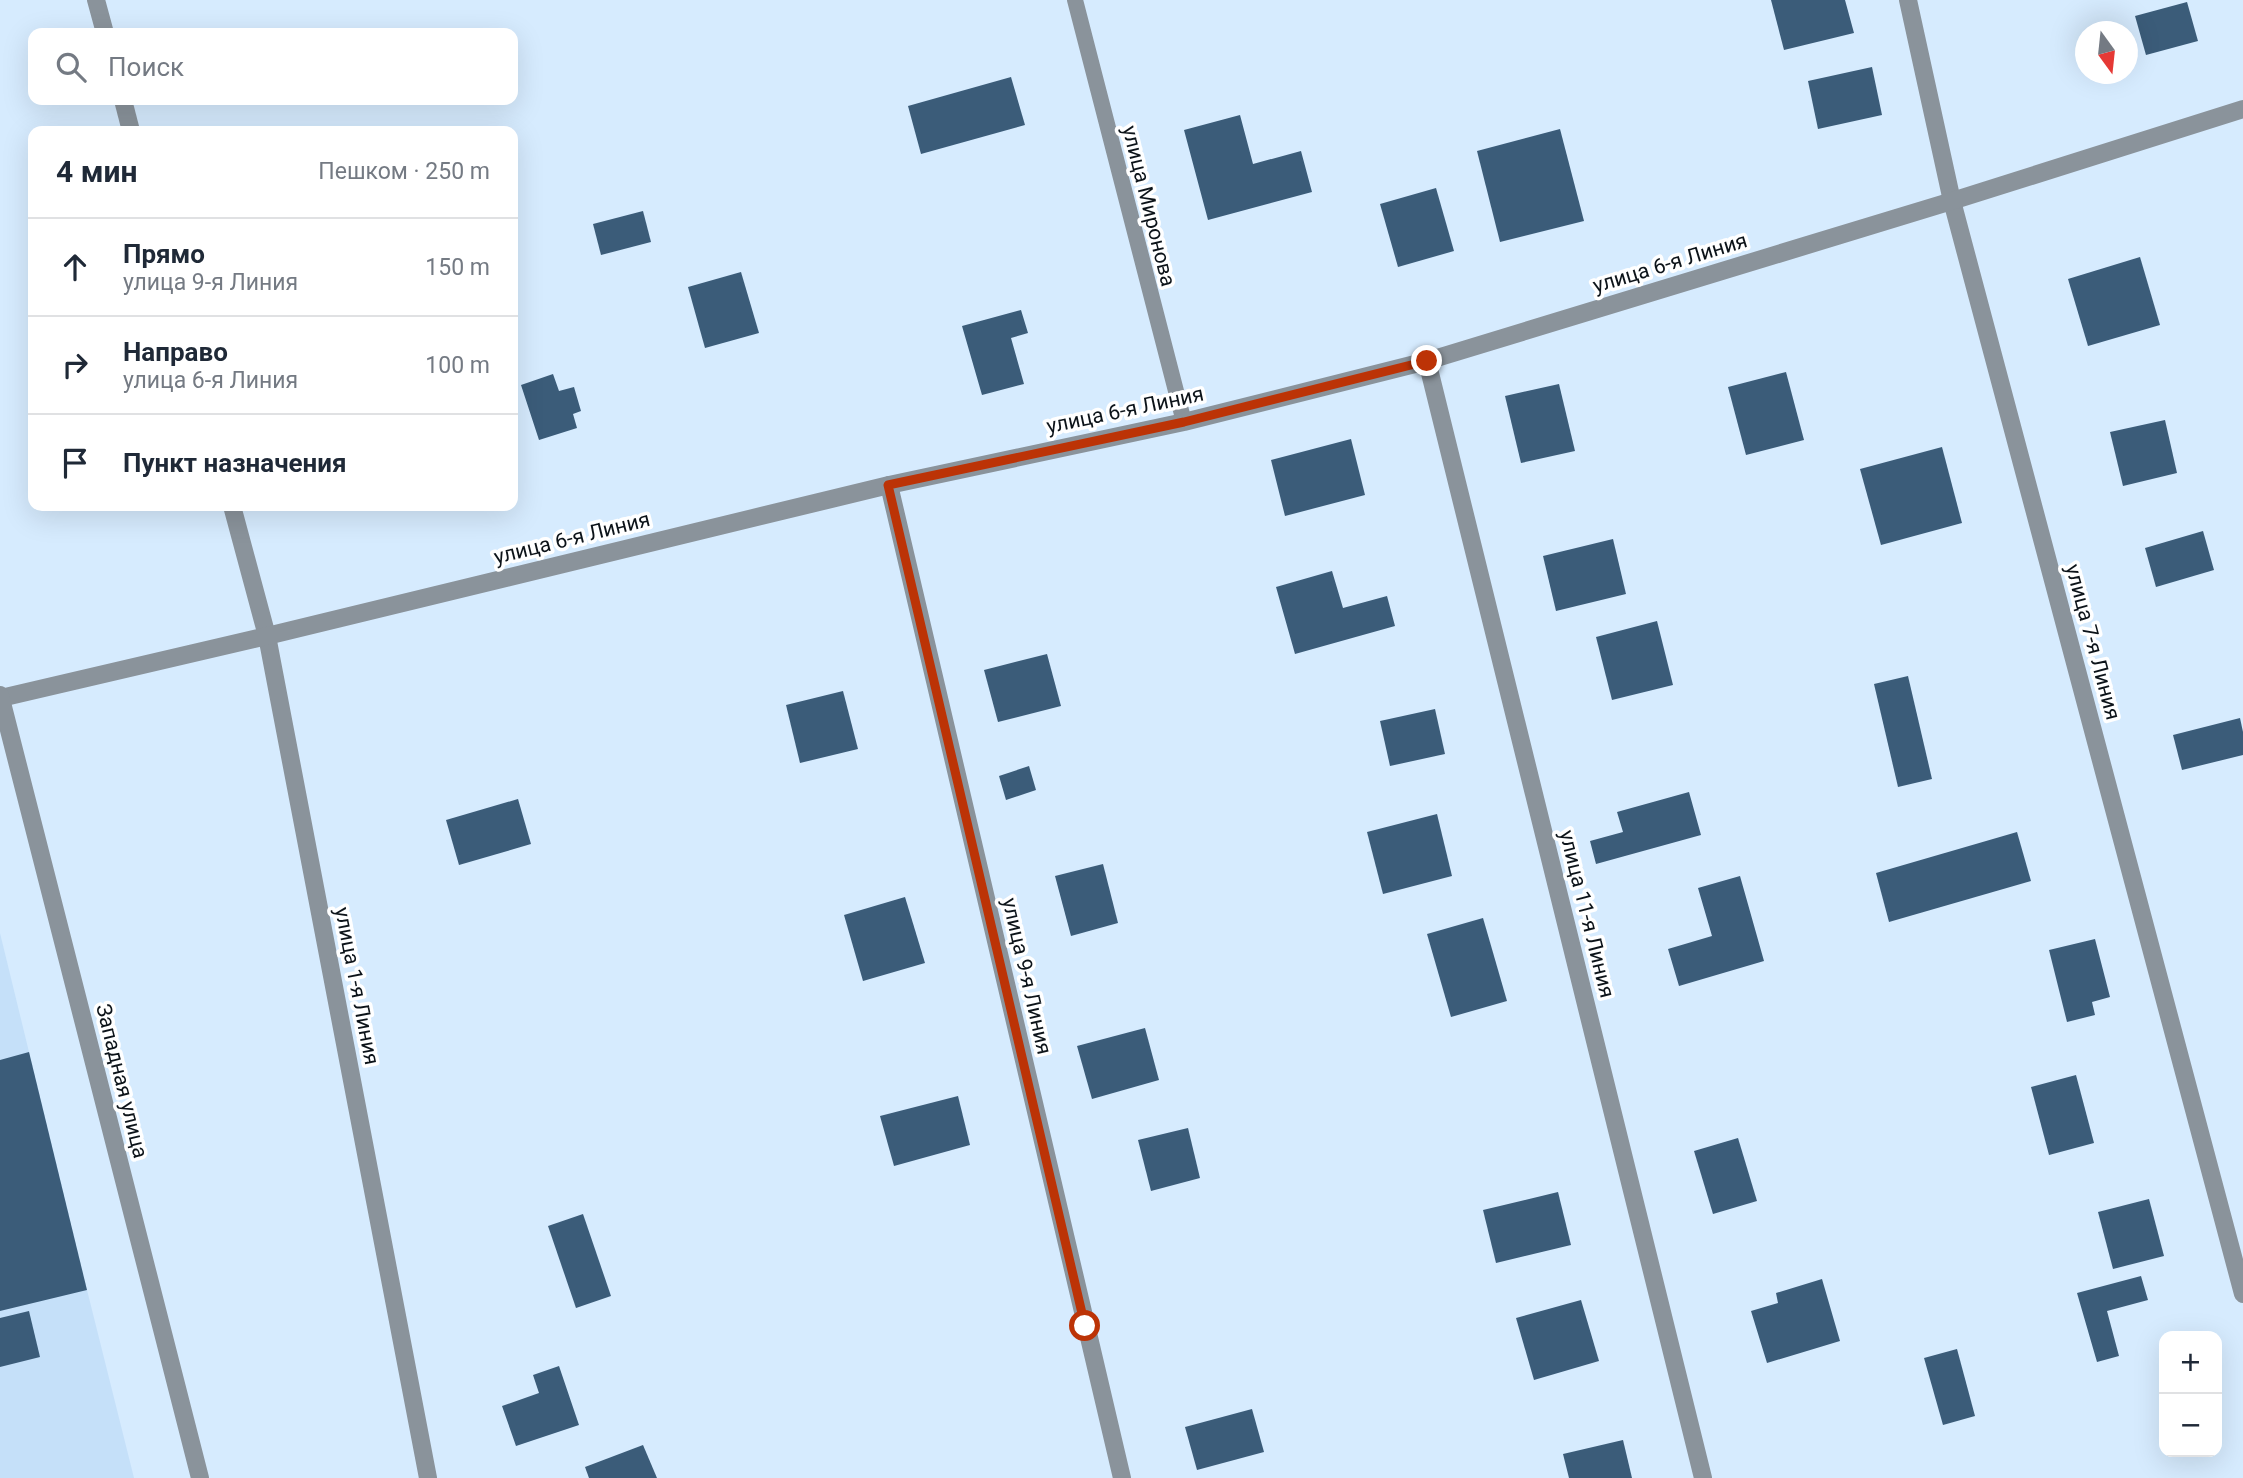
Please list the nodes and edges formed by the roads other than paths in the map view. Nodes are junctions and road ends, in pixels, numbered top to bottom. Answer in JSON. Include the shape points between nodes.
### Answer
{"nodes":[{"id":1,"x":96,"y":0,"type":"edge"},
{"id":2,"x":1074,"y":0,"type":"edge"},
{"id":3,"x":1908,"y":0,"type":"edge"},
{"id":4,"x":104,"y":28,"type":"edge"},
{"id":5,"x":123,"y":105,"type":"edge"},
{"id":6,"x":2243,"y":109,"type":"edge"},
{"id":7,"x":130,"y":126,"type":"edge"},
{"id":8,"x":1952,"y":201,"type":"junction"},
{"id":9,"x":1427,"y":361,"type":"junction"},
{"id":10,"x":1184,"y":422,"type":"junction"},
{"id":11,"x":888,"y":485,"type":"junction"},
{"id":12,"x":233,"y":511,"type":"edge"},
{"id":13,"x":267,"y":636,"type":"junction"},
{"id":14,"x":0,"y":697,"type":"edge"},
{"id":15,"x":2243,"y":1294,"type":"edge"},
{"id":16,"x":200,"y":1478,"type":"edge"},
{"id":17,"x":428,"y":1478,"type":"edge"},
{"id":18,"x":1122,"y":1478,"type":"edge"},
{"id":19,"x":1703,"y":1478,"type":"edge"}],
"edges":[{"from":1,"to":4,"type":"street"},
{"from":2,"to":10,"type":"lane","name":"улица Миронова"},
{"from":3,"to":8,"type":"street","name":"улица 7-я Линия"},
{"from":5,"to":7,"type":"street"},
{"from":6,"to":8,"type":"street","name":"улица 6-я Линия"},
{"from":8,"to":9,"type":"street","name":"улица 6-я Линия"},
{"from":8,"to":15,"type":"street","name":"улица 7-я Линия"},
{"from":9,"to":10,"type":"street","name":"улица 6-я Линия"},
{"from":9,"to":19,"type":"street","name":"улица 11-я Линия"},
{"from":10,"to":11,"type":"street","name":"улица 6-я Линия"},
{"from":11,"to":13,"type":"street","name":"улица 6-я Линия"},
{"from":11,"to":18,"type":"street","name":"улица 9-я Линия"},
{"from":12,"to":13,"type":"street","name":"улица 1-я Линия"},
{"from":13,"to":14,"type":"street","name":"улица 6-я Линия"},
{"from":13,"to":17,"type":"street","name":"улица 1-я Линия"},
{"from":14,"to":16,"type":"street","name":"Западная улица"}]}
